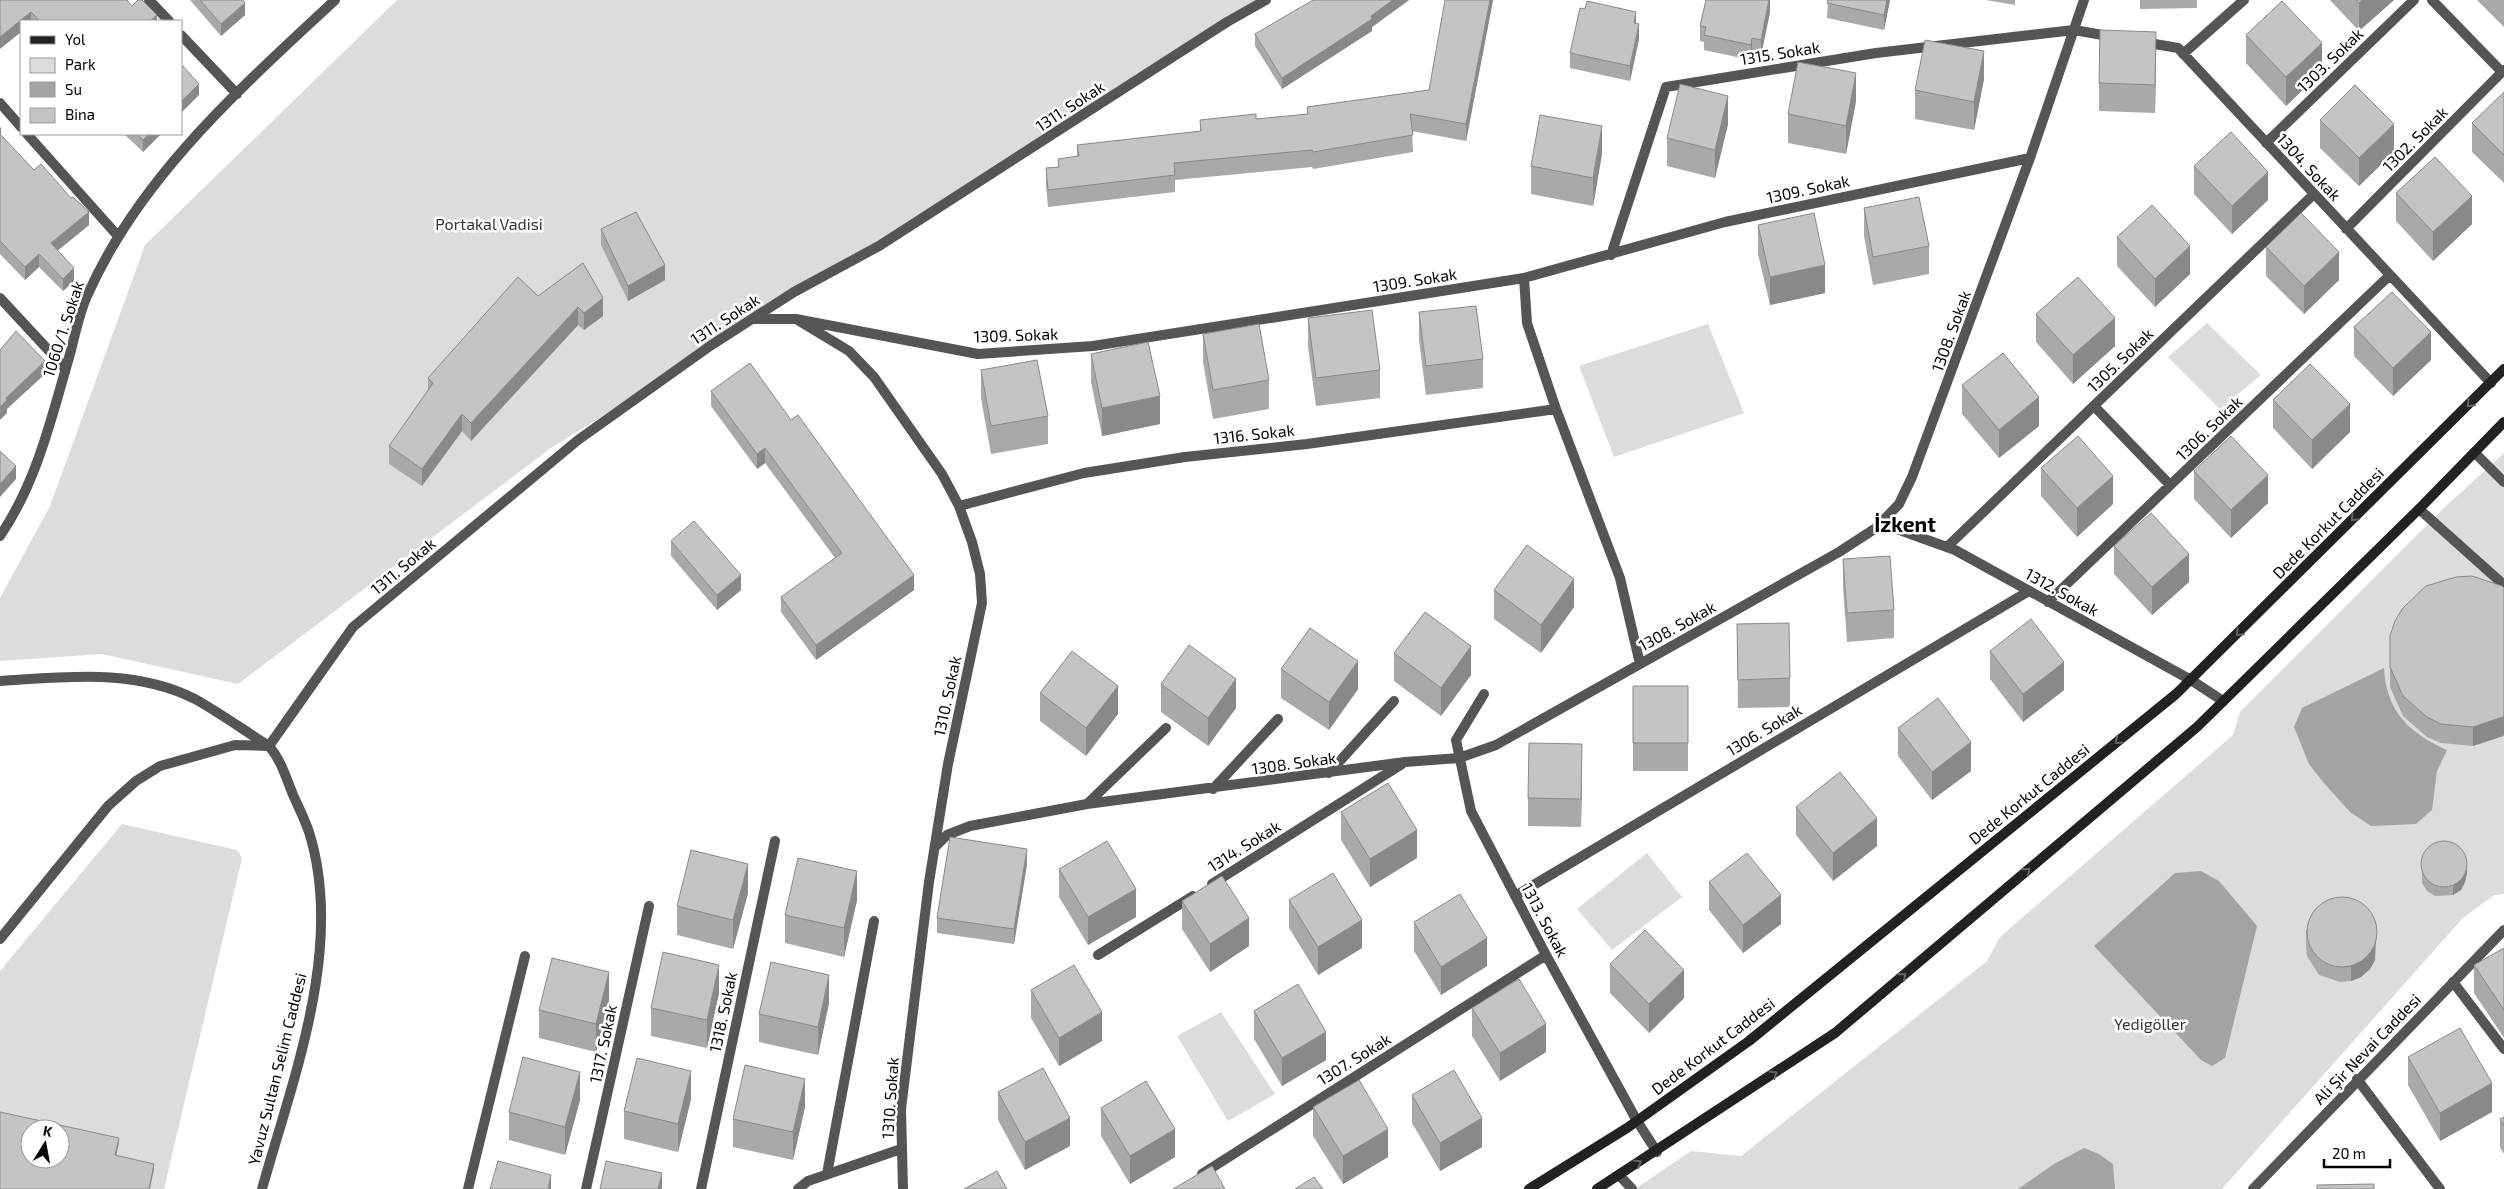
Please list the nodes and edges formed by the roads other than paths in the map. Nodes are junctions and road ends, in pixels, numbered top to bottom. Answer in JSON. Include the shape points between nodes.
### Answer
{"nodes":[{"id":1,"x":149,"y":0,"type":"edge"},
{"id":2,"x":317,"y":0,"type":"edge"},
{"id":3,"x":335,"y":0,"type":"edge"},
{"id":4,"x":1266,"y":0,"type":"edge"},
{"id":5,"x":2084,"y":0,"type":"edge"},
{"id":6,"x":2244,"y":0,"type":"edge"},
{"id":7,"x":2414,"y":0,"type":"edge"},
{"id":8,"x":2432,"y":0,"type":"edge"},
{"id":9,"x":325,"y":9,"type":"junction"},
{"id":10,"x":168,"y":20,"type":"edge"},
{"id":11,"x":2074,"y":30,"type":"junction"},
{"id":12,"x":182,"y":35,"type":"edge"},
{"id":13,"x":2183,"y":54,"type":"junction"},
{"id":14,"x":2503,"y":71,"type":"edge"},
{"id":15,"x":237,"y":94,"type":"junction"},
{"id":16,"x":0,"y":103,"type":"edge"},
{"id":17,"x":20,"y":126,"type":"edge"},
{"id":18,"x":28,"y":135,"type":"edge"},
{"id":19,"x":2266,"y":142,"type":"junction"},
{"id":20,"x":2030,"y":158,"type":"junction"},
{"id":21,"x":2314,"y":194,"type":"junction"},
{"id":22,"x":2346,"y":229,"type":"junction"},
{"id":23,"x":117,"y":235,"type":"junction"},
{"id":24,"x":1611,"y":255,"type":"junction"},
{"id":25,"x":2390,"y":275,"type":"junction"},
{"id":26,"x":1524,"y":278,"type":"junction"},
{"id":27,"x":0,"y":298,"type":"edge"},
{"id":28,"x":752,"y":319,"type":"junction"},
{"id":29,"x":796,"y":319,"type":"junction"},
{"id":30,"x":65,"y":368,"type":"junction"},
{"id":31,"x":2504,"y":369,"type":"edge"},
{"id":32,"x":2491,"y":383,"type":"junction"},
{"id":33,"x":2094,"y":406,"type":"junction"},
{"id":34,"x":1556,"y":409,"type":"junction"},
{"id":35,"x":2504,"y":422,"type":"edge"},
{"id":36,"x":2475,"y":452,"type":"junction"},
{"id":37,"x":2504,"y":482,"type":"edge"},
{"id":38,"x":2170,"y":485,"type":"junction"},
{"id":39,"x":959,"y":506,"type":"junction"},
{"id":40,"x":2419,"y":510,"type":"junction"},
{"id":41,"x":1880,"y":523,"type":"junction"},
{"id":42,"x":0,"y":536,"type":"edge"},
{"id":43,"x":1948,"y":547,"type":"junction"},
{"id":44,"x":2504,"y":585,"type":"edge"},
{"id":45,"x":2029,"y":591,"type":"junction"},
{"id":46,"x":2048,"y":602,"type":"junction"},
{"id":47,"x":1640,"y":664,"type":"junction"},
{"id":48,"x":2191,"y":680,"type":"junction"},
{"id":49,"x":0,"y":681,"type":"edge"},
{"id":50,"x":1484,"y":694,"type":"dead end"},
{"id":51,"x":1394,"y":701,"type":"dead end"},
{"id":52,"x":2223,"y":701,"type":"junction"},
{"id":53,"x":1278,"y":719,"type":"dead end"},
{"id":54,"x":1166,"y":728,"type":"dead end"},
{"id":55,"x":270,"y":746,"type":"junction"},
{"id":56,"x":1459,"y":758,"type":"junction"},
{"id":57,"x":1405,"y":762,"type":"junction"},
{"id":58,"x":1329,"y":773,"type":"junction"},
{"id":59,"x":1213,"y":789,"type":"junction"},
{"id":60,"x":1087,"y":804,"type":"junction"},
{"id":61,"x":775,"y":841,"type":"dead end"},
{"id":62,"x":935,"y":847,"type":"junction"},
{"id":63,"x":1515,"y":896,"type":"junction"},
{"id":64,"x":649,"y":906,"type":"dead end"},
{"id":65,"x":874,"y":920,"type":"dead end"},
{"id":66,"x":2504,"y":930,"type":"edge"},
{"id":67,"x":0,"y":938,"type":"edge"},
{"id":68,"x":1546,"y":955,"type":"junction"},
{"id":69,"x":525,"y":956,"type":"dead end"},
{"id":70,"x":1098,"y":956,"type":"dead end"},
{"id":71,"x":2453,"y":982,"type":"junction"},
{"id":72,"x":2504,"y":1049,"type":"edge"},
{"id":73,"x":2357,"y":1080,"type":"junction"},
{"id":74,"x":1637,"y":1121,"type":"junction"},
{"id":75,"x":902,"y":1149,"type":"junction"},
{"id":76,"x":1656,"y":1152,"type":"junction"},
{"id":77,"x":827,"y":1174,"type":"junction"},
{"id":78,"x":1619,"y":1175,"type":"junction"},
{"id":79,"x":1194,"y":1179,"type":"edge"},
{"id":80,"x":262,"y":1189,"type":"edge"},
{"id":81,"x":468,"y":1189,"type":"edge"},
{"id":82,"x":586,"y":1189,"type":"edge"},
{"id":83,"x":701,"y":1189,"type":"edge"},
{"id":84,"x":798,"y":1189,"type":"edge"},
{"id":85,"x":903,"y":1189,"type":"edge"},
{"id":86,"x":1529,"y":1189,"type":"edge"},
{"id":87,"x":1597,"y":1189,"type":"edge"},
{"id":88,"x":1632,"y":1189,"type":"edge"},
{"id":89,"x":2252,"y":1189,"type":"edge"},
{"id":90,"x":2440,"y":1189,"type":"edge"}],
"edges":[{"from":1,"to":10,"type":"street"},
{"from":2,"to":9,"type":"street"},
{"from":3,"to":9,"type":"street","name":"1060/1. Sokak"},
{"from":4,"to":28,"type":"street","name":"1311. Sokak","via":[[879,246]]},
{"from":5,"to":11,"type":"street","name":"1308. Sokak"},
{"from":6,"to":13,"type":"street"},
{"from":7,"to":19,"type":"street","name":"1303. Sokak"},
{"from":8,"to":14,"type":"street"},
{"from":9,"to":15,"type":"street","name":"1060/1. Sokak"},
{"from":11,"to":13,"type":"street","name":"1304. Sokak","via":[[2178,48]]},
{"from":11,"to":20,"type":"street","name":"1308. Sokak"},
{"from":11,"to":24,"type":"street","name":"1315. Sokak","via":[[1876,52],[1666,87]]},
{"from":12,"to":15,"type":"street"},
{"from":13,"to":19,"type":"street","name":"1304. Sokak"},
{"from":14,"to":22,"type":"street","name":"1302. Sokak"},
{"from":15,"to":23,"type":"street","name":"1060/1. Sokak","via":[[151,188]]},
{"from":16,"to":17,"type":"street"},
{"from":18,"to":23,"type":"street"},
{"from":19,"to":21,"type":"street","name":"1304. Sokak"},
{"from":20,"to":24,"type":"street","name":"1309. Sokak","via":[[1724,222]]},
{"from":20,"to":41,"type":"street","name":"1308. Sokak","via":[[1920,460],[1899,504]]},
{"from":21,"to":22,"type":"street","name":"1304. Sokak"},
{"from":21,"to":33,"type":"street","name":"1305. Sokak"},
{"from":22,"to":25,"type":"street","name":"1304. Sokak"},
{"from":23,"to":30,"type":"street","name":"1060/1. Sokak","via":[[85,298]]},
{"from":24,"to":26,"type":"street","name":"1309. Sokak"},
{"from":25,"to":32,"type":"street","name":"1304. Sokak"},
{"from":25,"to":38,"type":"street","name":"1306. Sokak"},
{"from":26,"to":29,"type":"street","name":"1309. Sokak","via":[[1093,346],[978,354]]},
{"from":26,"to":34,"type":"street","via":[[1527,323]]},
{"from":27,"to":30,"type":"street"},
{"from":28,"to":29,"type":"street"},
{"from":28,"to":55,"type":"street","name":"1311. Sokak","via":[[578,440],[353,627]]},
{"from":29,"to":39,"type":"street","name":"1310. Sokak","via":[[849,351],[874,377],[942,474]]},
{"from":30,"to":42,"type":"street","name":"1060/1. Sokak","via":[[34,473]]},
{"from":31,"to":32,"type":"main road","name":"Dede Korkut Caddesi"},
{"from":32,"to":48,"type":"main road","name":"Dede Korkut Caddesi","one_way":true},
{"from":33,"to":38,"type":"street"},
{"from":33,"to":43,"type":"street","name":"1305. Sokak"},
{"from":34,"to":39,"type":"street","name":"1316. Sokak","via":[[1103,470]]},
{"from":34,"to":47,"type":"street","via":[[1620,578]]},
{"from":35,"to":36,"type":"main road"},
{"from":36,"to":37,"type":"street"},
{"from":36,"to":40,"type":"main road"},
{"from":38,"to":46,"type":"street","name":"1306. Sokak"},
{"from":39,"to":62,"type":"street","name":"1310. Sokak","via":[[980,574],[982,603],[948,764]]},
{"from":40,"to":44,"type":"street"},
{"from":40,"to":52,"type":"main road"},
{"from":41,"to":43,"type":"street","name":"1312. Sokak"},
{"from":41,"to":47,"type":"street","name":"1308. Sokak","via":[[1840,552]]},
{"from":43,"to":45,"type":"street","name":"1312. Sokak"},
{"from":45,"to":46,"type":"street","name":"1312. Sokak"},
{"from":45,"to":63,"type":"street","name":"1306. Sokak"},
{"from":46,"to":48,"type":"street","name":"1312. Sokak"},
{"from":47,"to":56,"type":"street","name":"1308. Sokak","via":[[1496,745]]},
{"from":48,"to":52,"type":"street","name":"1312. Sokak"},
{"from":48,"to":74,"type":"main road","name":"Dede Korkut Caddesi","one_way":true,"via":[[1748,1041]]},
{"from":49,"to":55,"type":"street","via":[[95,676],[149,683],[194,699]]},
{"from":50,"to":56,"type":"street","name":"1313. Sokak","via":[[1456,740]]},
{"from":51,"to":58,"type":"street"},
{"from":76,"to":52,"type":"main road","one_way":true,"via":[[1835,1033]]},
{"from":53,"to":59,"type":"street"},
{"from":54,"to":60,"type":"street"},
{"from":55,"to":67,"type":"street","via":[[235,745],[160,766],[136,781],[108,806]]},
{"from":55,"to":80,"type":"street","name":"Yavuz Sultan Selim Caddesi","via":[[278,757],[309,831],[318,876],[321,927],[318,975],[302,1047]]},
{"from":56,"to":57,"type":"street","name":"1308. Sokak"},
{"from":56,"to":63,"type":"street","name":"1313. Sokak","via":[[1471,811]]},
{"from":57,"to":58,"type":"street","name":"1308. Sokak"},
{"from":57,"to":70,"type":"street","name":"1314. Sokak"},
{"from":58,"to":59,"type":"street","name":"1308. Sokak"},
{"from":59,"to":60,"type":"street","name":"1308. Sokak"},
{"from":60,"to":62,"type":"street","name":"1308. Sokak","via":[[970,826],[948,835]]},
{"from":61,"to":83,"type":"street","name":"1318. Sokak"},
{"from":62,"to":75,"type":"street","name":"1310. Sokak","via":[[901,1109]]},
{"from":63,"to":68,"type":"street","name":"1313. Sokak"},
{"from":64,"to":82,"type":"street","name":"1317. Sokak"},
{"from":65,"to":77,"type":"street"},
{"from":66,"to":71,"type":"street","name":"Ali Şir Nevai Caddesi"},
{"from":68,"to":74,"type":"street","name":"1313. Sokak"},
{"from":68,"to":79,"type":"street","name":"1307. Sokak"},
{"from":69,"to":81,"type":"street"},
{"from":71,"to":72,"type":"street"},
{"from":71,"to":73,"type":"street","name":"Ali Şir Nevai Caddesi"},
{"from":73,"to":89,"type":"street","name":"Ali Şir Nevai Caddesi"},
{"from":73,"to":90,"type":"street"},
{"from":74,"to":76,"type":"street","name":"1313. Sokak"},
{"from":74,"to":86,"type":"main road","name":"Dede Korkut Caddesi"},
{"from":75,"to":77,"type":"street"},
{"from":75,"to":85,"type":"street","name":"1310. Sokak"},
{"from":78,"to":76,"type":"main road","one_way":true},
{"from":77,"to":84,"type":"street","via":[[808,1181]]},
{"from":78,"to":87,"type":"main road"},
{"from":78,"to":88,"type":"street"}]}
